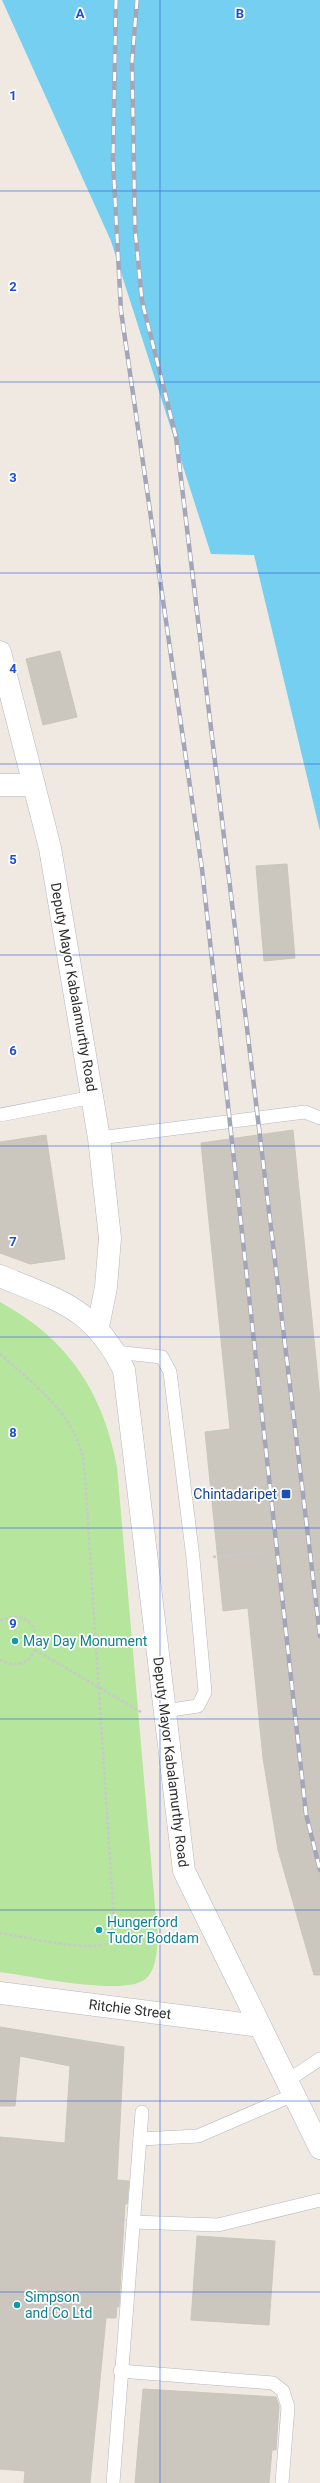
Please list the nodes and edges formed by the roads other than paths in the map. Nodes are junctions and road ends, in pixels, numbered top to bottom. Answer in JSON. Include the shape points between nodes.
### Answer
{"nodes":[{"id":1,"x":0,"y":652,"type":"edge"},
{"id":2,"x":4,"y":687,"type":"edge"},
{"id":3,"x":0,"y":785,"type":"edge"},
{"id":4,"x":34,"y":785,"type":"junction"},
{"id":5,"x":92,"y":1097,"type":"junction"},
{"id":6,"x":0,"y":1115,"type":"edge"},
{"id":7,"x":320,"y":1118,"type":"edge"},
{"id":8,"x":99,"y":1138,"type":"junction"},
{"id":9,"x":0,"y":1276,"type":"edge"},
{"id":10,"x":98,"y":1327,"type":"junction"},
{"id":11,"x":120,"y":1361,"type":"junction"},
{"id":12,"x":164,"y":1711,"type":"junction"},
{"id":13,"x":0,"y":1993,"type":"edge"},
{"id":14,"x":260,"y":2026,"type":"junction"},
{"id":15,"x":320,"y":2059,"type":"edge"},
{"id":16,"x":290,"y":2088,"type":"junction"},
{"id":17,"x":142,"y":2112,"type":"dead end"},
{"id":18,"x":140,"y":2139,"type":"junction"},
{"id":19,"x":320,"y":2148,"type":"edge"},
{"id":20,"x":320,"y":2200,"type":"edge"},
{"id":21,"x":133,"y":2222,"type":"junction"},
{"id":22,"x":120,"y":2371,"type":"junction"},
{"id":23,"x":113,"y":2483,"type":"edge"},
{"id":24,"x":282,"y":2483,"type":"edge"}],
"edges":[{"from":1,"to":2,"type":"street","name":"Deputy Mayor Kabalamurthy Road"},
{"from":2,"to":4,"type":"street","name":"Deputy Mayor Kabalamurthy Road"},
{"from":3,"to":4,"type":"street"},
{"from":4,"to":5,"type":"street","name":"Deputy Mayor Kabalamurthy Road","via":[[50,848]]},
{"from":5,"to":6,"type":"lane"},
{"from":5,"to":8,"type":"street","name":"Deputy Mayor Kabalamurthy Road"},
{"from":7,"to":8,"type":"lane","via":[[306,1112]]},
{"from":8,"to":10,"type":"street","name":"Deputy Mayor Kabalamurthy Road","via":[[110,1238],[106,1286]]},
{"from":9,"to":10,"type":"street","via":[[68,1304]]},
{"from":10,"to":11,"type":"street"},
{"from":11,"to":12,"type":"street","name":"Deputy Mayor Kabalamurthy Road"},
{"from":11,"to":12,"type":"lane","via":[[162,1357],[170,1372],[193,1558],[205,1692],[198,1706]]},
{"from":12,"to":14,"type":"street","name":"Deputy Mayor Kabalamurthy Road","via":[[184,1871]]},
{"from":13,"to":14,"type":"street","name":"Ritchie Street"},
{"from":14,"to":16,"type":"street","name":"Deputy Mayor Kabalamurthy Road"},
{"from":15,"to":16,"type":"lane"},
{"from":16,"to":18,"type":"lane","via":[[198,2136]]},
{"from":16,"to":19,"type":"street","name":"Deputy Mayor Kabalamurthy Road"},
{"from":17,"to":18,"type":"lane"},
{"from":18,"to":21,"type":"lane"},
{"from":20,"to":21,"type":"lane","via":[[218,2225]]},
{"from":21,"to":22,"type":"lane"},
{"from":22,"to":23,"type":"lane"},
{"from":22,"to":24,"type":"lane","via":[[273,2383],[283,2391],[288,2407]]}]}
